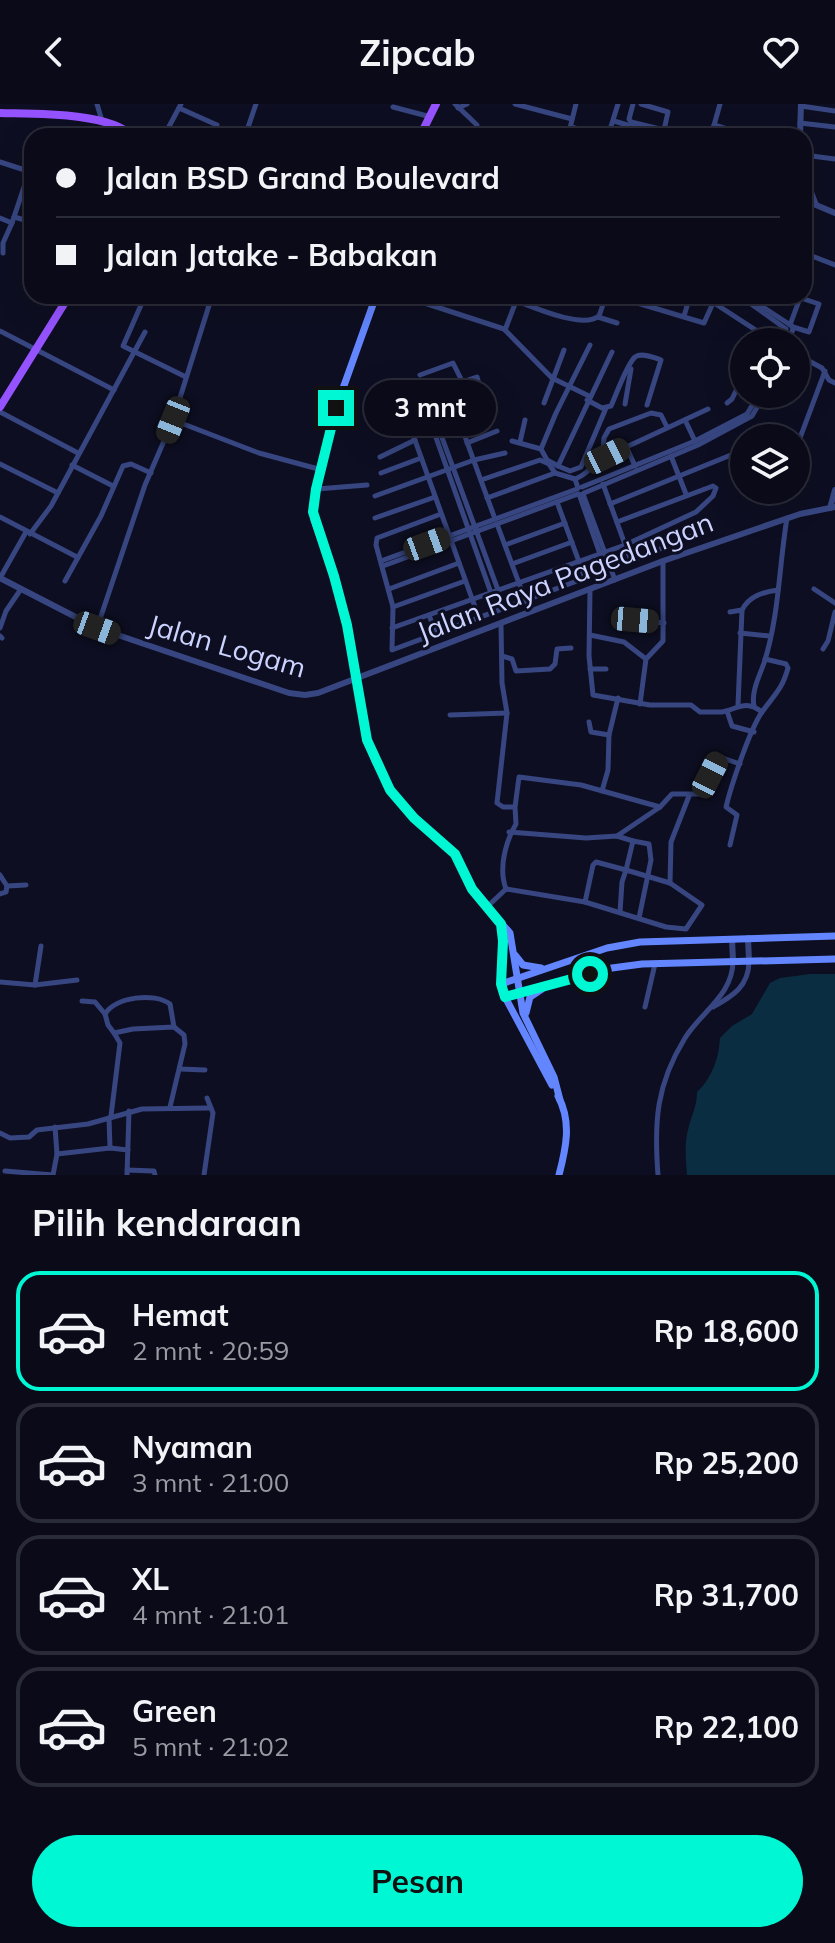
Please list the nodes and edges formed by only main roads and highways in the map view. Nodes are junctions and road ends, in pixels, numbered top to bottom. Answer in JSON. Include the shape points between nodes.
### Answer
{"nodes":[{"id":1,"x":436,"y":104,"type":"edge"},
{"id":2,"x":3,"y":110,"type":"edge"},
{"id":3,"x":118,"y":128,"type":"edge"},
{"id":4,"x":425,"y":128,"type":"edge"},
{"id":5,"x":64,"y":304,"type":"edge"},
{"id":6,"x":372,"y":304,"type":"edge"},
{"id":7,"x":0,"y":410,"type":"edge"},
{"id":8,"x":501,"y":924,"type":"junction"},
{"id":9,"x":835,"y":936,"type":"edge"},
{"id":10,"x":513,"y":949,"type":"junction"},
{"id":11,"x":835,"y":959,"type":"edge"},
{"id":12,"x":547,"y":968,"type":"junction"},
{"id":13,"x":516,"y":979,"type":"junction"},
{"id":14,"x":501,"y":984,"type":"junction"},
{"id":15,"x":547,"y":985,"type":"junction"},
{"id":16,"x":518,"y":993,"type":"junction"},
{"id":17,"x":505,"y":997,"type":"junction"},
{"id":18,"x":526,"y":1020,"type":"junction"},
{"id":19,"x":560,"y":1100,"type":"junction"},
{"id":20,"x":559,"y":1175,"type":"edge"}],
"edges":[{"from":1,"to":4,"type":"main road"},
{"from":2,"to":3,"type":"main road","via":[[102,121]]},
{"from":5,"to":7,"type":"main road"},
{"from":6,"to":8,"type":"main road","via":[[341,394],[313,512],[334,576],[367,740],[390,790],[455,854],[472,889]]},
{"from":8,"to":10,"type":"main road","via":[[510,933]]},
{"from":8,"to":14,"type":"main road"},
{"from":9,"to":12,"type":"main road","via":[[629,944]]},
{"from":10,"to":12,"type":"main road","via":[[523,965]]},
{"from":10,"to":13,"type":"main road"},
{"from":11,"to":15,"type":"main road","via":[[655,964],[612,968]]},
{"from":12,"to":13,"type":"main road"},
{"from":13,"to":14,"type":"main road"},
{"from":13,"to":16,"type":"main road"},
{"from":14,"to":17,"type":"main road"},
{"from":15,"to":16,"type":"main road"},
{"from":15,"to":18,"type":"main road","via":[[530,997]]},
{"from":16,"to":17,"type":"main road"},
{"from":16,"to":18,"type":"main road"},
{"from":17,"to":19,"type":"main road"},
{"from":18,"to":19,"type":"main road"},
{"from":19,"to":20,"type":"main road","via":[[568,1130]]}]}
